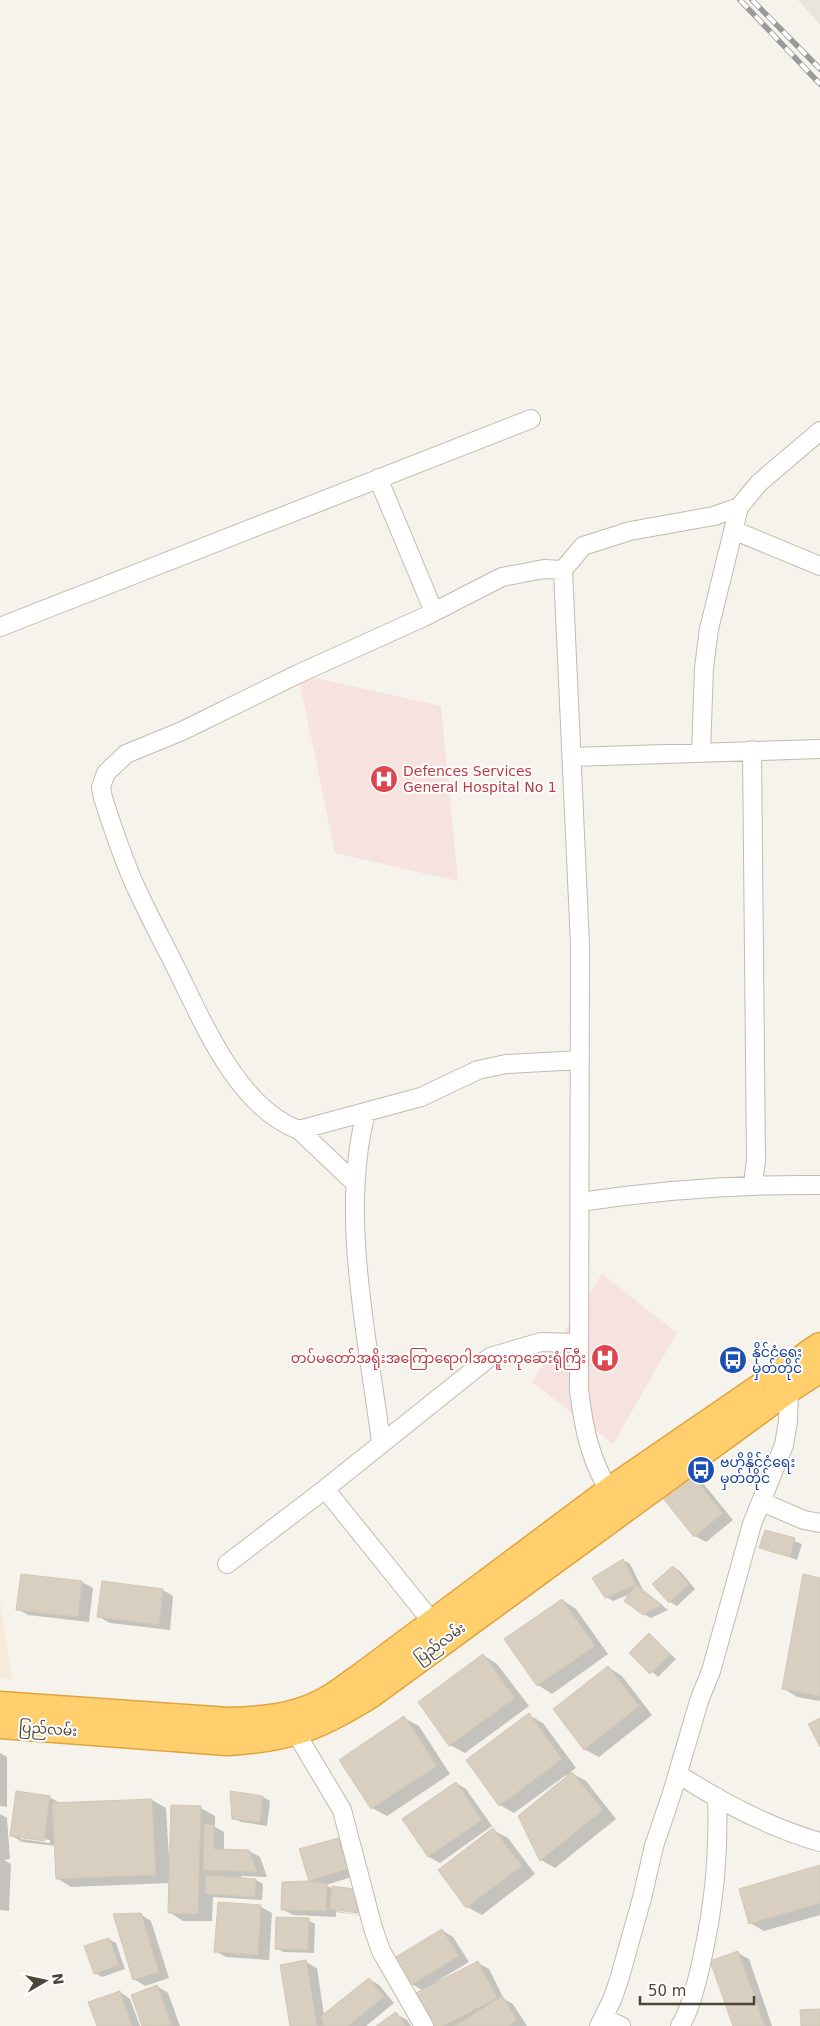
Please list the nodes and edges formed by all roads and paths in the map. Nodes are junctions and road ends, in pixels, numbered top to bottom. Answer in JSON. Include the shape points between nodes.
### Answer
{"nodes":[{"id":1,"x":531,"y":418,"type":"dead end"},
{"id":2,"x":820,"y":432,"type":"edge"},
{"id":3,"x":378,"y":478,"type":"junction"},
{"id":4,"x":739,"y":507,"type":"junction"},
{"id":5,"x":733,"y":530,"type":"junction"},
{"id":6,"x":820,"y":566,"type":"edge"},
{"id":7,"x":563,"y":570,"type":"junction"},
{"id":8,"x":434,"y":612,"type":"junction"},
{"id":9,"x":0,"y":627,"type":"edge"},
{"id":10,"x":820,"y":749,"type":"edge"},
{"id":11,"x":752,"y":750,"type":"junction"},
{"id":12,"x":700,"y":752,"type":"junction"},
{"id":13,"x":572,"y":758,"type":"junction"},
{"id":14,"x":580,"y":1060,"type":"junction"},
{"id":15,"x":366,"y":1113,"type":"junction"},
{"id":16,"x":299,"y":1130,"type":"junction"},
{"id":17,"x":355,"y":1183,"type":"junction"},
{"id":18,"x":753,"y":1184,"type":"junction"},
{"id":19,"x":820,"y":1185,"type":"edge"},
{"id":20,"x":580,"y":1202,"type":"junction"},
{"id":21,"x":578,"y":1343,"type":"junction"},
{"id":22,"x":820,"y":1346,"type":"edge"},
{"id":23,"x":820,"y":1370,"type":"edge"},
{"id":24,"x":783,"y":1382,"type":"junction"},
{"id":25,"x":381,"y":1442,"type":"junction"},
{"id":26,"x":325,"y":1490,"type":"junction"},
{"id":27,"x":615,"y":1500,"type":"junction"},
{"id":28,"x":762,"y":1502,"type":"junction"},
{"id":29,"x":820,"y":1522,"type":"edge"},
{"id":30,"x":227,"y":1564,"type":"dead end"},
{"id":31,"x":433,"y":1623,"type":"junction"},
{"id":32,"x":0,"y":1705,"type":"edge"},
{"id":33,"x":0,"y":1725,"type":"edge"},
{"id":34,"x":296,"y":1733,"type":"junction"},
{"id":35,"x":678,"y":1774,"type":"junction"},
{"id":36,"x":716,"y":1796,"type":"junction"},
{"id":37,"x":820,"y":1842,"type":"edge"},
{"id":38,"x":601,"y":2022,"type":"edge"},
{"id":39,"x":424,"y":2026,"type":"edge"},
{"id":40,"x":621,"y":2026,"type":"edge"},
{"id":41,"x":680,"y":2026,"type":"edge"}],
"edges":[{"from":1,"to":3,"type":"street"},
{"from":2,"to":4,"type":"street","via":[[759,483]]},
{"from":3,"to":8,"type":"street"},
{"from":3,"to":9,"type":"street"},
{"from":4,"to":5,"type":"street"},
{"from":4,"to":7,"type":"street","via":[[714,516],[630,532],[583,546]]},
{"from":5,"to":6,"type":"street"},
{"from":5,"to":12,"type":"street","via":[[709,629]]},
{"from":7,"to":8,"type":"street","via":[[544,569],[502,578]]},
{"from":7,"to":13,"type":"street"},
{"from":8,"to":16,"type":"street","via":[[182,732],[126,754],[106,773],[102,787],[130,875],[205,1027],[238,1081],[285,1125]]},
{"from":10,"to":11,"type":"street"},
{"from":11,"to":12,"type":"street"},
{"from":11,"to":18,"type":"street","via":[[756,1160]]},
{"from":12,"to":13,"type":"street"},
{"from":13,"to":14,"type":"street","via":[[579,896]]},
{"from":14,"to":15,"type":"street","via":[[506,1064],[478,1070],[421,1097]]},
{"from":14,"to":20,"type":"street"},
{"from":15,"to":16,"type":"street"},
{"from":15,"to":17,"type":"street","via":[[358,1144]]},
{"from":16,"to":17,"type":"street"},
{"from":17,"to":25,"type":"street","via":[[365,1327]]},
{"from":18,"to":19,"type":"street"},
{"from":18,"to":20,"type":"street","via":[[686,1188]]},
{"from":20,"to":21,"type":"street"},
{"from":21,"to":25,"type":"street","via":[[540,1342],[490,1357]]},
{"from":21,"to":27,"type":"street","via":[[583,1422],[591,1456]]},
{"from":22,"to":24,"type":"highway"},
{"from":23,"to":24,"type":"highway"},
{"from":24,"to":27,"type":"highway"},
{"from":24,"to":28,"type":"street","via":[[788,1421],[784,1445]]},
{"from":25,"to":26,"type":"street"},
{"from":26,"to":30,"type":"street"},
{"from":26,"to":31,"type":"street"},
{"from":27,"to":31,"type":"highway"},
{"from":27,"to":34,"type":"highway","name":"ပြည်လမ်း","via":[[370,1695],[334,1718]]},
{"from":28,"to":29,"type":"street","via":[[804,1520]]},
{"from":28,"to":35,"type":"street","via":[[743,1553],[711,1671],[698,1701]]},
{"from":31,"to":32,"type":"highway","via":[[323,1702],[292,1715],[228,1721]]},
{"from":33,"to":34,"type":"highway","name":"ပြည်လမ်း","via":[[227,1742],[264,1740]]},
{"from":34,"to":39,"type":"street","via":[[342,1810],[378,1944]]},
{"from":35,"to":36,"type":"street"},
{"from":35,"to":38,"type":"street","via":[[654,1846],[619,1980]]},
{"from":36,"to":37,"type":"street","via":[[792,1834]]},
{"from":36,"to":41,"type":"street","via":[[718,1867],[696,1985]]},
{"from":38,"to":40,"type":"street"}]}
